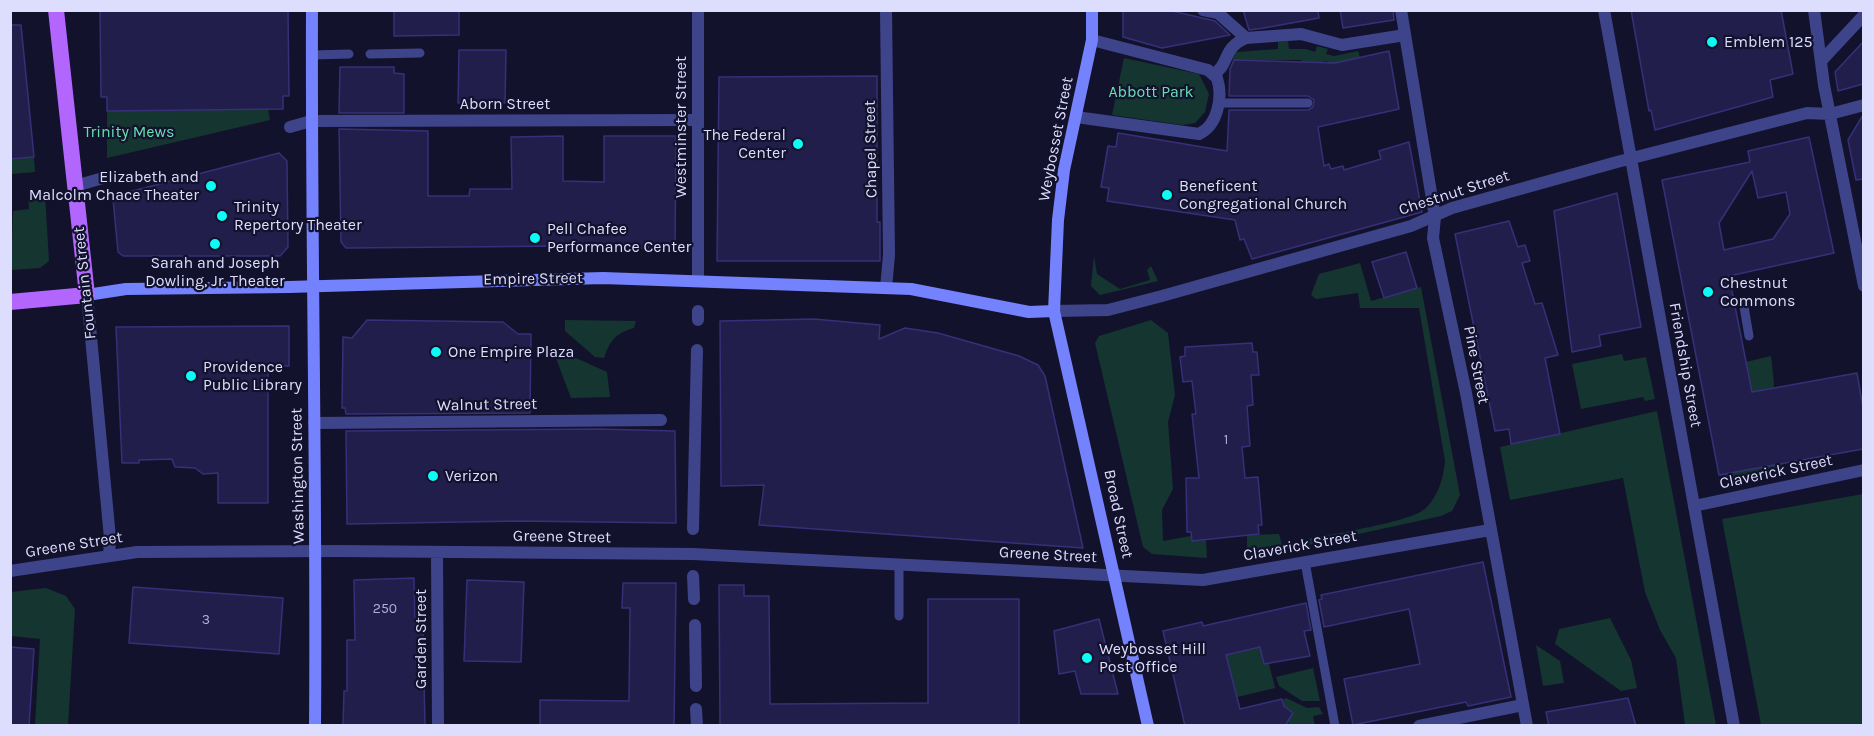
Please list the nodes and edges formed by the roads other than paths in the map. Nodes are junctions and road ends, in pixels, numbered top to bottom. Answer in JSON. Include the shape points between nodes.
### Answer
{"nodes":[{"id":1,"x":56,"y":10,"type":"edge"},
{"id":2,"x":312,"y":10,"type":"edge"},
{"id":3,"x":698,"y":10,"type":"edge"},
{"id":4,"x":886,"y":10,"type":"edge"},
{"id":5,"x":1092,"y":10,"type":"edge"},
{"id":6,"x":1203,"y":10,"type":"edge"},
{"id":7,"x":1401,"y":10,"type":"edge"},
{"id":8,"x":1604,"y":10,"type":"edge"},
{"id":9,"x":1814,"y":10,"type":"edge"},
{"id":10,"x":1863,"y":15,"type":"edge"},
{"id":11,"x":1405,"y":35,"type":"junction"},
{"id":12,"x":1246,"y":38,"type":"junction"},
{"id":13,"x":1092,"y":40,"type":"junction"},
{"id":14,"x":420,"y":53,"type":"dead end"},
{"id":15,"x":349,"y":54,"type":"dead end"},
{"id":16,"x":370,"y":54,"type":"dead end"},
{"id":17,"x":312,"y":55,"type":"junction"},
{"id":18,"x":1823,"y":59,"type":"junction"},
{"id":19,"x":1214,"y":74,"type":"junction"},
{"id":20,"x":1218,"y":103,"type":"junction"},
{"id":21,"x":1308,"y":104,"type":"dead end"},
{"id":22,"x":1863,"y":105,"type":"edge"},
{"id":23,"x":1830,"y":114,"type":"junction"},
{"id":24,"x":1076,"y":117,"type":"junction"},
{"id":25,"x":698,"y":120,"type":"junction"},
{"id":26,"x":311,"y":121,"type":"junction"},
{"id":27,"x":290,"y":127,"type":"dead end"},
{"id":28,"x":1632,"y":158,"type":"junction"},
{"id":29,"x":103,"y":178,"type":"dead end"},
{"id":30,"x":75,"y":186,"type":"junction"},
{"id":31,"x":1435,"y":217,"type":"junction"},
{"id":32,"x":698,"y":280,"type":"junction"},
{"id":33,"x":312,"y":285,"type":"junction"},
{"id":34,"x":1863,"y":286,"type":"edge"},
{"id":35,"x":886,"y":288,"type":"junction"},
{"id":36,"x":87,"y":295,"type":"junction"},
{"id":37,"x":1743,"y":301,"type":"dead end"},
{"id":38,"x":10,"y":302,"type":"edge"},
{"id":39,"x":1054,"y":311,"type":"junction"},
{"id":40,"x":1749,"y":336,"type":"dead end"},
{"id":41,"x":697,"y":350,"type":"dead end"},
{"id":42,"x":661,"y":420,"type":"dead end"},
{"id":43,"x":314,"y":423,"type":"junction"},
{"id":44,"x":1863,"y":470,"type":"edge"},
{"id":45,"x":1694,"y":506,"type":"junction"},
{"id":46,"x":693,"y":529,"type":"dead end"},
{"id":47,"x":1490,"y":530,"type":"junction"},
{"id":48,"x":316,"y":551,"type":"junction"},
{"id":49,"x":437,"y":552,"type":"junction"},
{"id":50,"x":109,"y":556,"type":"junction"},
{"id":51,"x":1305,"y":562,"type":"junction"},
{"id":52,"x":898,"y":564,"type":"junction"},
{"id":53,"x":10,"y":571,"type":"edge"},
{"id":54,"x":1115,"y":575,"type":"junction"},
{"id":55,"x":693,"y":576,"type":"dead end"},
{"id":56,"x":694,"y":599,"type":"dead end"},
{"id":57,"x":899,"y":616,"type":"dead end"},
{"id":58,"x":695,"y":625,"type":"dead end"},
{"id":59,"x":696,"y":686,"type":"dead end"},
{"id":60,"x":1523,"y":705,"type":"junction"},
{"id":61,"x":696,"y":709,"type":"dead end"},
{"id":62,"x":315,"y":726,"type":"edge"},
{"id":63,"x":438,"y":726,"type":"edge"},
{"id":64,"x":697,"y":726,"type":"edge"},
{"id":65,"x":1148,"y":726,"type":"edge"},
{"id":66,"x":1335,"y":726,"type":"edge"},
{"id":67,"x":1419,"y":726,"type":"edge"},
{"id":68,"x":1527,"y":726,"type":"edge"},
{"id":69,"x":1734,"y":726,"type":"edge"}],
"edges":[{"from":1,"to":30,"type":"main road","name":"Fountain Street"},
{"from":2,"to":17,"type":"main road","name":"Washington Street"},
{"from":3,"to":25,"type":"street","name":"Westminster Street"},
{"from":4,"to":35,"type":"street","name":"Chapel Street"},
{"from":5,"to":13,"type":"main road","name":"Weybosset Street"},
{"from":6,"to":12,"type":"street","via":[[1218,14]]},
{"from":7,"to":11,"type":"street","name":"Pine Street"},
{"from":8,"to":28,"type":"street","name":"Friendship Street"},
{"from":9,"to":18,"type":"street"},
{"from":10,"to":18,"type":"street"},
{"from":11,"to":12,"type":"street","via":[[1342,45],[1301,34]]},
{"from":11,"to":31,"type":"street","name":"Pine Street"},
{"from":12,"to":19,"type":"street","via":[[1231,47],[1222,67]]},
{"from":13,"to":19,"type":"street"},
{"from":13,"to":24,"type":"main road","name":"Weybosset Street"},
{"from":14,"to":16,"type":"lane"},
{"from":15,"to":17,"type":"lane"},
{"from":17,"to":26,"type":"main road","name":"Washington Street"},
{"from":18,"to":23,"type":"street"},
{"from":19,"to":20,"type":"street","via":[[1219,84]]},
{"from":20,"to":21,"type":"lane"},
{"from":20,"to":24,"type":"street","via":[[1210,126],[1199,134]]},
{"from":22,"to":23,"type":"street","name":"Chestnut Street"},
{"from":23,"to":28,"type":"street","name":"Chestnut Street","via":[[1807,113]]},
{"from":23,"to":34,"type":"street"},
{"from":24,"to":39,"type":"main road","name":"Weybosset Street","via":[[1061,190]]},
{"from":25,"to":26,"type":"street","name":"Aborn Street"},
{"from":25,"to":32,"type":"street","name":"Westminster Street"},
{"from":26,"to":27,"type":"street","name":"Aborn Street"},
{"from":26,"to":33,"type":"main road","name":"Washington Street"},
{"from":28,"to":31,"type":"street","name":"Chestnut Street","via":[[1452,208]]},
{"from":28,"to":45,"type":"street","name":"Friendship Street"},
{"from":29,"to":30,"type":"street"},
{"from":30,"to":36,"type":"main road","name":"Fountain Street"},
{"from":31,"to":39,"type":"street","name":"Chestnut Street","via":[[1108,310]]},
{"from":31,"to":47,"type":"street","name":"Pine Street","via":[[1433,238]]},
{"from":32,"to":33,"type":"main road","name":"Empire Street","via":[[561,278]]},
{"from":32,"to":35,"type":"main road","name":"Empire Street"},
{"from":33,"to":36,"type":"main road","name":"Empire Street","via":[[126,289]]},
{"from":33,"to":43,"type":"main road","name":"Washington Street"},
{"from":35,"to":39,"type":"main road","name":"Empire Street","via":[[923,291],[1029,312]]},
{"from":36,"to":38,"type":"main road","name":"Empire Street"},
{"from":36,"to":50,"type":"street","name":"Fountain Street"},
{"from":37,"to":40,"type":"lane"},
{"from":39,"to":54,"type":"main road","name":"Broad Street"},
{"from":41,"to":46,"type":"street"},
{"from":42,"to":43,"type":"street","name":"Walnut Street"},
{"from":43,"to":48,"type":"main road","name":"Washington Street"},
{"from":44,"to":45,"type":"street","name":"Claverick Street"},
{"from":45,"to":69,"type":"street","name":"Friendship Street"},
{"from":47,"to":51,"type":"street","name":"Claverick Street"},
{"from":47,"to":60,"type":"street","name":"Pine Street"},
{"from":48,"to":49,"type":"street","name":"Greene Street"},
{"from":48,"to":50,"type":"street","name":"Greene Street","via":[[136,552]]},
{"from":48,"to":62,"type":"main road","name":"Washington Street"},
{"from":49,"to":52,"type":"street","name":"Greene Street","via":[[693,554]]},
{"from":49,"to":63,"type":"street","name":"Garden Street"},
{"from":50,"to":53,"type":"street","name":"Greene Street"},
{"from":51,"to":54,"type":"street","name":"Claverick Street","via":[[1203,580]]},
{"from":51,"to":66,"type":"lane"},
{"from":52,"to":54,"type":"street","name":"Greene Street"},
{"from":52,"to":57,"type":"lane"},
{"from":54,"to":65,"type":"main road","name":"Broad Street"},
{"from":55,"to":56,"type":"street"},
{"from":58,"to":59,"type":"street"},
{"from":60,"to":67,"type":"street"},
{"from":60,"to":68,"type":"street","name":"Pine Street"},
{"from":61,"to":64,"type":"street"}]}
